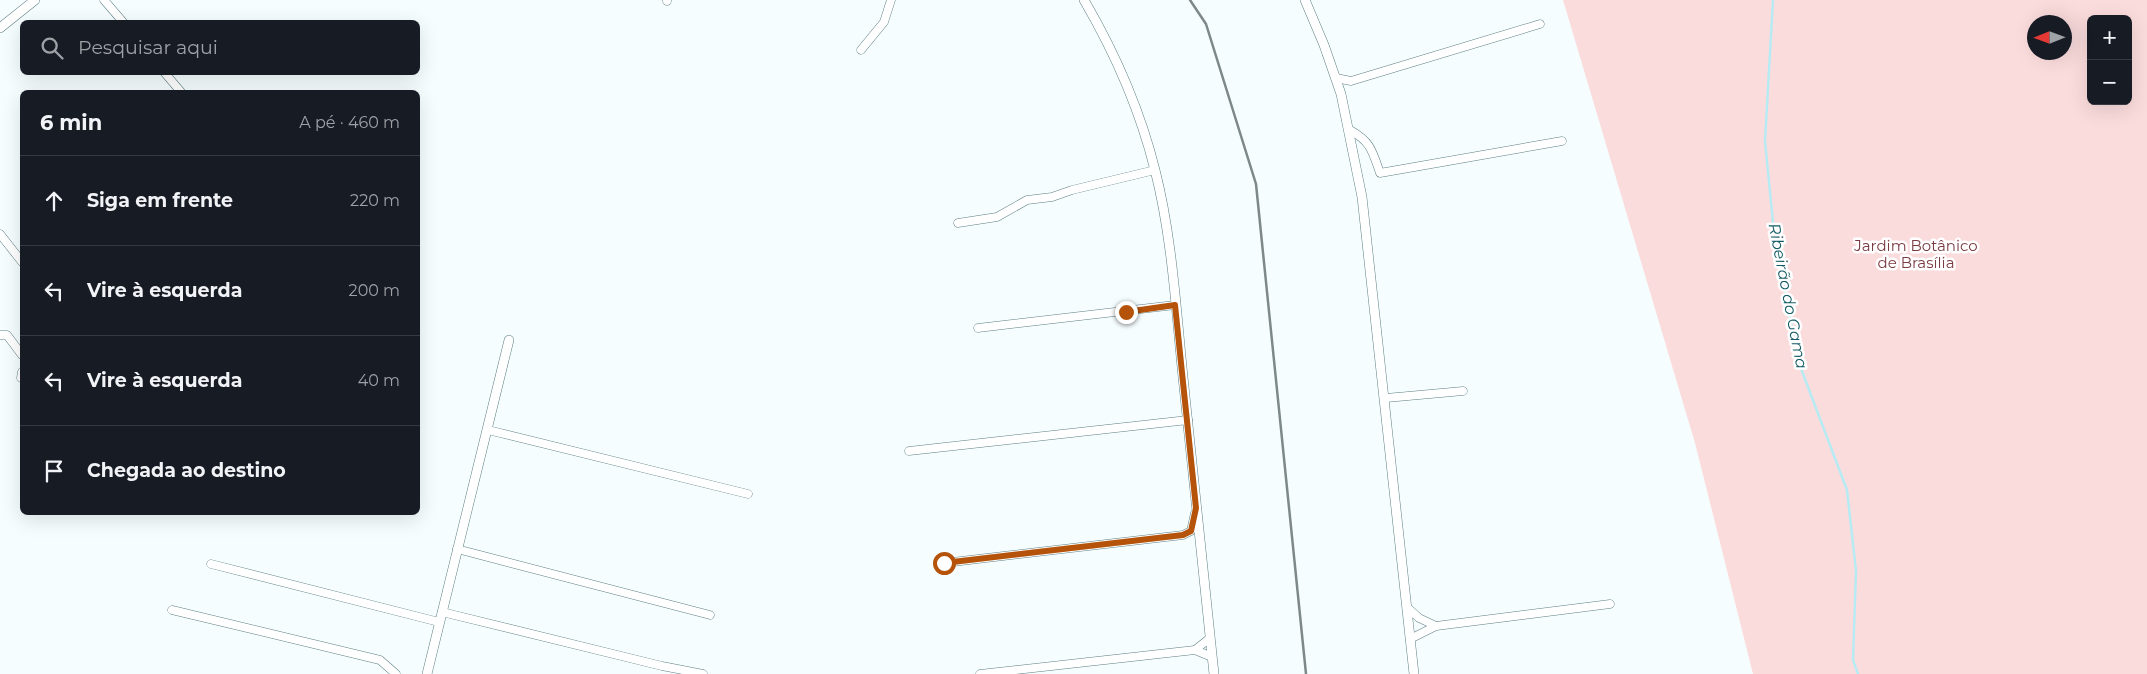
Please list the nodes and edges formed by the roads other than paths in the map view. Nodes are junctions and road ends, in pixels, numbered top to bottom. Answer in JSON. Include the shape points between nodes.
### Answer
{"nodes":[{"id":1,"x":35,"y":0,"type":"edge"},
{"id":2,"x":104,"y":0,"type":"edge"},
{"id":3,"x":891,"y":0,"type":"edge"},
{"id":4,"x":1084,"y":0,"type":"edge"},
{"id":5,"x":1305,"y":0,"type":"edge"},
{"id":6,"x":121,"y":20,"type":"edge"},
{"id":7,"x":1540,"y":24,"type":"dead end"},
{"id":8,"x":0,"y":28,"type":"edge"},
{"id":9,"x":861,"y":50,"type":"dead end"},
{"id":10,"x":167,"y":75,"type":"edge"},
{"id":11,"x":1336,"y":78,"type":"junction"},
{"id":12,"x":1351,"y":81,"type":"junction"},
{"id":13,"x":179,"y":90,"type":"edge"},
{"id":14,"x":1341,"y":94,"type":"junction"},
{"id":15,"x":1350,"y":130,"type":"junction"},
{"id":16,"x":1562,"y":141,"type":"dead end"},
{"id":17,"x":1155,"y":170,"type":"junction"},
{"id":18,"x":958,"y":223,"type":"dead end"},
{"id":19,"x":0,"y":234,"type":"edge"},
{"id":20,"x":20,"y":259,"type":"edge"},
{"id":21,"x":1175,"y":305,"type":"junction"},
{"id":22,"x":978,"y":328,"type":"dead end"},
{"id":23,"x":0,"y":335,"type":"edge"},
{"id":24,"x":510,"y":340,"type":"dead end"},
{"id":25,"x":20,"y":353,"type":"edge"},
{"id":26,"x":1463,"y":391,"type":"dead end"},
{"id":27,"x":1386,"y":398,"type":"junction"},
{"id":28,"x":1188,"y":420,"type":"junction"},
{"id":29,"x":488,"y":430,"type":"junction"},
{"id":30,"x":909,"y":451,"type":"dead end"},
{"id":31,"x":748,"y":494,"type":"dead end"},
{"id":32,"x":1196,"y":508,"type":"junction"},
{"id":33,"x":457,"y":549,"type":"junction"},
{"id":34,"x":944,"y":563,"type":"dead end"},
{"id":35,"x":211,"y":564,"type":"dead end"},
{"id":36,"x":1610,"y":604,"type":"dead end"},
{"id":37,"x":1408,"y":608,"type":"junction"},
{"id":38,"x":172,"y":610,"type":"dead end"},
{"id":39,"x":442,"y":612,"type":"junction"},
{"id":40,"x":710,"y":616,"type":"dead end"},
{"id":41,"x":439,"y":622,"type":"junction"},
{"id":42,"x":1436,"y":626,"type":"junction"},
{"id":43,"x":1210,"y":638,"type":"junction"},
{"id":44,"x":1410,"y":639,"type":"junction"},
{"id":45,"x":1196,"y":650,"type":"junction"},
{"id":46,"x":1212,"y":657,"type":"junction"},
{"id":47,"x":396,"y":674,"type":"edge"},
{"id":48,"x":427,"y":674,"type":"edge"},
{"id":49,"x":703,"y":674,"type":"edge"},
{"id":50,"x":980,"y":674,"type":"edge"},
{"id":51,"x":1214,"y":674,"type":"edge"},
{"id":52,"x":1414,"y":674,"type":"edge"}],
"edges":[{"from":1,"to":8,"type":"street"},
{"from":2,"to":6,"type":"street"},
{"from":3,"to":9,"type":"street","via":[[884,22]]},
{"from":4,"to":17,"type":"street","via":[[1122,74]]},
{"from":5,"to":11,"type":"street"},
{"from":7,"to":12,"type":"street"},
{"from":10,"to":13,"type":"street"},
{"from":11,"to":12,"type":"street"},
{"from":11,"to":14,"type":"street"},
{"from":12,"to":14,"type":"street"},
{"from":14,"to":15,"type":"street"},
{"from":15,"to":16,"type":"street","via":[[1365,139],[1380,173]]},
{"from":15,"to":27,"type":"street","via":[[1362,197]]},
{"from":17,"to":18,"type":"street","via":[[1052,197],[1027,200],[997,217]]},
{"from":17,"to":21,"type":"street","via":[[1162,200]]},
{"from":19,"to":20,"type":"street"},
{"from":21,"to":22,"type":"street"},
{"from":21,"to":28,"type":"street"},
{"from":23,"to":25,"type":"street","via":[[7,335]]},
{"from":24,"to":29,"type":"street"},
{"from":26,"to":27,"type":"street"},
{"from":27,"to":37,"type":"street"},
{"from":28,"to":30,"type":"street"},
{"from":28,"to":32,"type":"street"},
{"from":29,"to":31,"type":"street"},
{"from":29,"to":33,"type":"street"},
{"from":32,"to":34,"type":"street","via":[[1193,528],[1183,535]]},
{"from":32,"to":43,"type":"street"},
{"from":33,"to":39,"type":"street"},
{"from":33,"to":40,"type":"street"},
{"from":35,"to":41,"type":"street"},
{"from":36,"to":42,"type":"street"},
{"from":37,"to":42,"type":"street"},
{"from":37,"to":44,"type":"street"},
{"from":38,"to":47,"type":"street","via":[[380,660]]},
{"from":39,"to":41,"type":"street"},
{"from":39,"to":49,"type":"street"},
{"from":41,"to":48,"type":"street"},
{"from":42,"to":44,"type":"street"},
{"from":43,"to":45,"type":"street"},
{"from":43,"to":46,"type":"street"},
{"from":44,"to":52,"type":"street"},
{"from":45,"to":46,"type":"street"},
{"from":45,"to":50,"type":"street"},
{"from":46,"to":51,"type":"street"}]}
